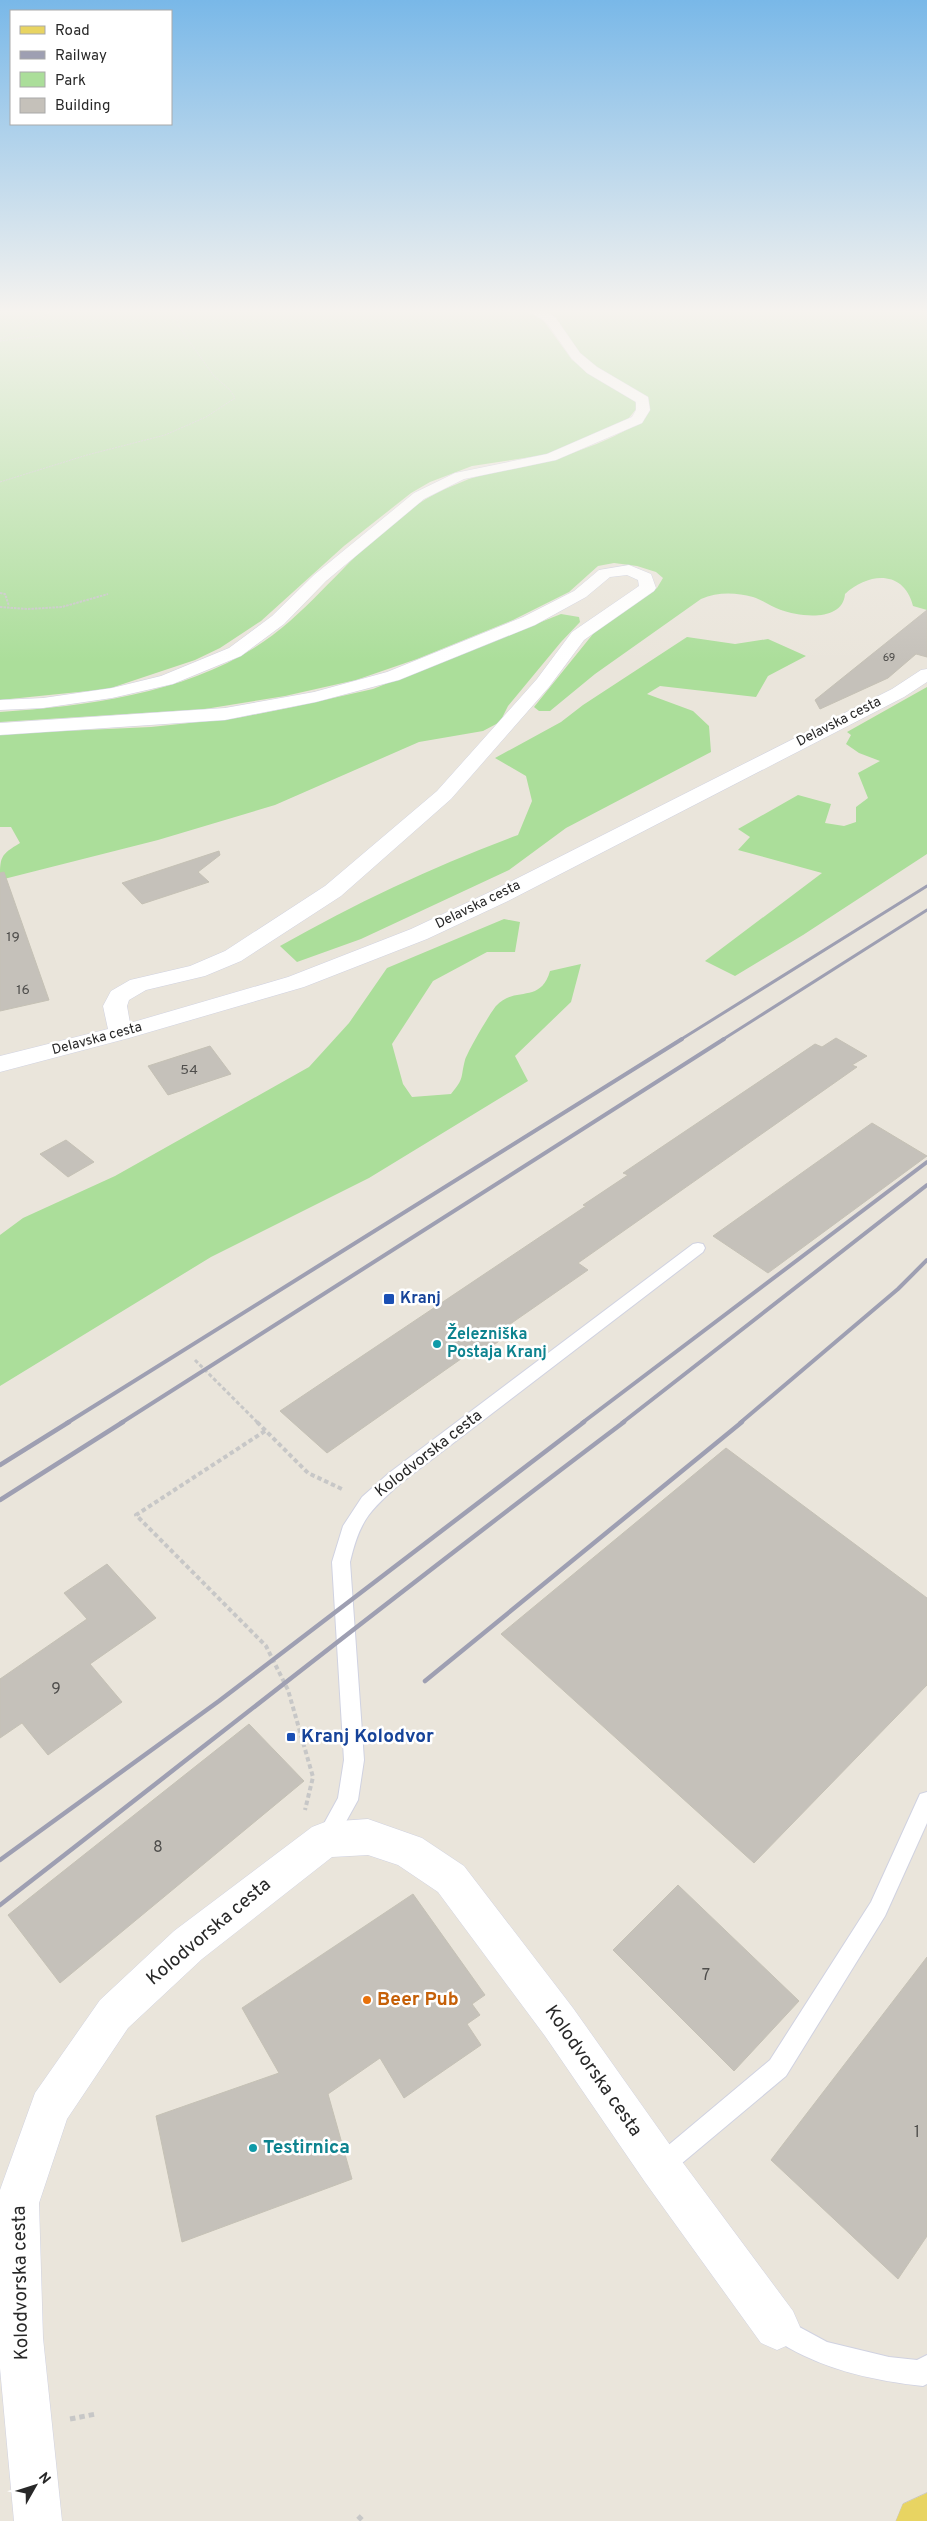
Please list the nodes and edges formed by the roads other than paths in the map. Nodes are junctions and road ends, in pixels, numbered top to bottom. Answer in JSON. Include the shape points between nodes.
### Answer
{"nodes":[{"id":1,"x":622,"y":428,"type":"edge"},
{"id":2,"x":927,"y":674,"type":"edge"},
{"id":3,"x":0,"y":705,"type":"edge"},
{"id":4,"x":0,"y":729,"type":"edge"},
{"id":5,"x":121,"y":1033,"type":"junction"},
{"id":6,"x":0,"y":1064,"type":"edge"},
{"id":7,"x":698,"y":1248,"type":"dead end"},
{"id":8,"x":927,"y":1801,"type":"edge"},
{"id":9,"x":316,"y":1824,"type":"junction"},
{"id":10,"x":660,"y":2167,"type":"junction"},
{"id":11,"x":777,"y":2327,"type":"joint"},
{"id":12,"x":927,"y":2368,"type":"edge"},
{"id":13,"x":38,"y":2521,"type":"edge"}],
"edges":[{"from":1,"to":3,"type":"street","via":[[551,457],[460,476],[419,496],[327,572],[278,620],[235,652],[166,680],[112,693],[43,703]]},
{"from":2,"to":5,"type":"street","name":"Delavska cesta","via":[[898,693],[419,934],[296,982]]},
{"from":4,"to":5,"type":"street","via":[[225,714],[316,697],[393,676],[529,621],[580,594],[606,573],[629,570],[646,577],[648,588],[578,636],[543,683],[444,794],[333,891],[233,956],[197,971],[138,985],[119,996],[115,1006]]},
{"from":5,"to":6,"type":"street","name":"Delavska cesta"},
{"from":7,"to":9,"type":"lane","name":"Kolodvorska cesta","via":[[395,1478],[368,1502],[349,1531],[341,1562],[354,1760],[348,1800]]},
{"from":8,"to":10,"type":"lane","via":[[878,1909],[778,2068]]},
{"from":9,"to":10,"type":"street","name":"Kolodvorska cesta","via":[[409,1851],[451,1878],[560,2022]]},
{"from":9,"to":13,"type":"street","name":"Kolodvorska cesta","via":[[114,2014],[50,2108],[17,2203],[20,2338]]},
{"from":10,"to":11,"type":"street","name":"Kolodvorska cesta"},
{"from":11,"to":12,"type":"lane","via":[[823,2353],[889,2370],[923,2373]]}]}
